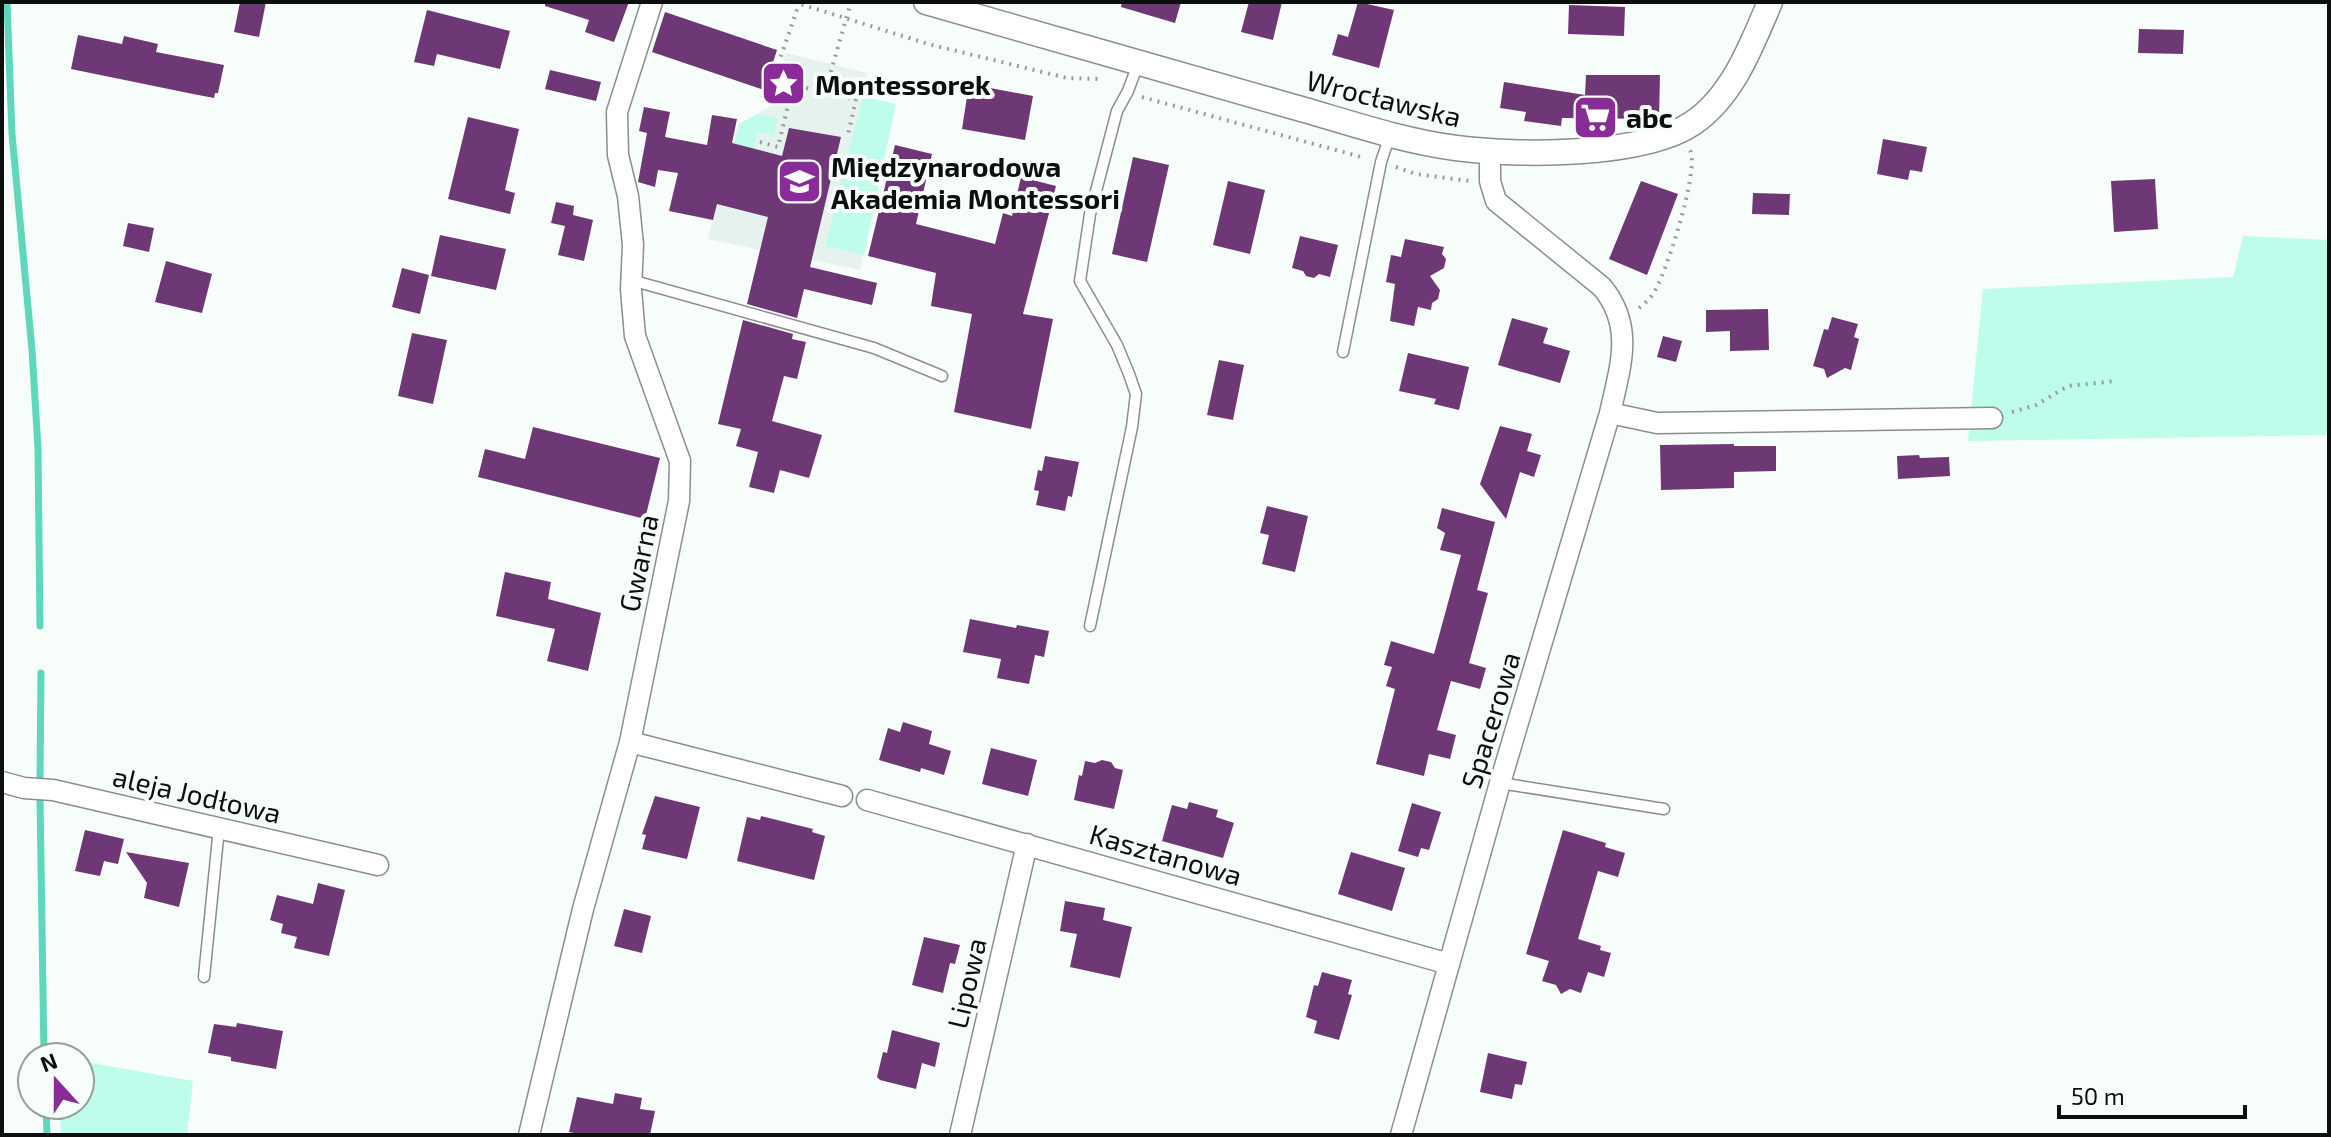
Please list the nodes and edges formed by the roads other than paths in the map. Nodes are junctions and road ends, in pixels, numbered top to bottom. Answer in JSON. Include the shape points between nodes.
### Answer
{"nodes":[{"id":1,"x":652,"y":2,"type":"edge"},
{"id":2,"x":926,"y":2,"type":"edge"},
{"id":3,"x":1770,"y":2,"type":"edge"},
{"id":4,"x":1138,"y":64,"type":"junction"},
{"id":5,"x":1390,"y":135,"type":"junction"},
{"id":6,"x":1490,"y":151,"type":"junction"},
{"id":7,"x":631,"y":280,"type":"junction"},
{"id":8,"x":1343,"y":352,"type":"dead end"},
{"id":9,"x":942,"y":376,"type":"dead end"},
{"id":10,"x":1610,"y":413,"type":"junction"},
{"id":11,"x":1992,"y":418,"type":"road end"},
{"id":12,"x":1090,"y":626,"type":"dead end"},
{"id":13,"x":630,"y":742,"type":"junction"},
{"id":14,"x":2,"y":782,"type":"edge"},
{"id":15,"x":1500,"y":783,"type":"junction"},
{"id":16,"x":842,"y":796,"type":"dead end"},
{"id":17,"x":867,"y":800,"type":"dead end"},
{"id":18,"x":1664,"y":809,"type":"dead end"},
{"id":19,"x":219,"y":828,"type":"junction"},
{"id":20,"x":1027,"y":844,"type":"junction"},
{"id":21,"x":378,"y":865,"type":"dead end"},
{"id":22,"x":1449,"y":964,"type":"junction"},
{"id":23,"x":204,"y":977,"type":"dead end"},
{"id":24,"x":529,"y":1135,"type":"edge"},
{"id":25,"x":960,"y":1135,"type":"edge"},
{"id":26,"x":1401,"y":1135,"type":"edge"}],
"edges":[{"from":1,"to":7,"type":"street","name":"Gwarna","via":[[617,112],[618,155],[633,245]]},
{"from":2,"to":4,"type":"street","name":"Wrocławska"},
{"from":3,"to":6,"type":"street","name":"Wrocławska","via":[[1726,89],[1705,114],[1680,130],[1628,145]]},
{"from":4,"to":5,"type":"street","name":"Wrocławska"},
{"from":4,"to":12,"type":"lane","via":[[1117,111],[1090,214],[1080,281],[1117,345],[1136,394]]},
{"from":5,"to":6,"type":"street","name":"Wrocławska"},
{"from":5,"to":8,"type":"lane"},
{"from":6,"to":10,"type":"street","name":"Spacerowa","via":[[1496,201],[1614,302],[1623,354]]},
{"from":7,"to":9,"type":"lane","via":[[874,348]]},
{"from":7,"to":13,"type":"street","name":"Gwarna","via":[[635,336],[680,461],[679,501]]},
{"from":10,"to":11,"type":"street","via":[[1657,423]]},
{"from":10,"to":15,"type":"street","name":"Spacerowa"},
{"from":13,"to":16,"type":"street"},
{"from":13,"to":24,"type":"street","name":"Gwarna"},
{"from":14,"to":19,"type":"street","name":"aleja Jodłowa"},
{"from":15,"to":18,"type":"lane"},
{"from":15,"to":22,"type":"street","name":"Spacerowa"},
{"from":17,"to":20,"type":"street","name":"Kasztanowa"},
{"from":19,"to":21,"type":"street","name":"aleja Jodłowa"},
{"from":19,"to":23,"type":"lane"},
{"from":20,"to":22,"type":"street","name":"Kasztanowa"},
{"from":20,"to":25,"type":"street","name":"Lipowa"},
{"from":22,"to":26,"type":"street","name":"Spacerowa"}]}
